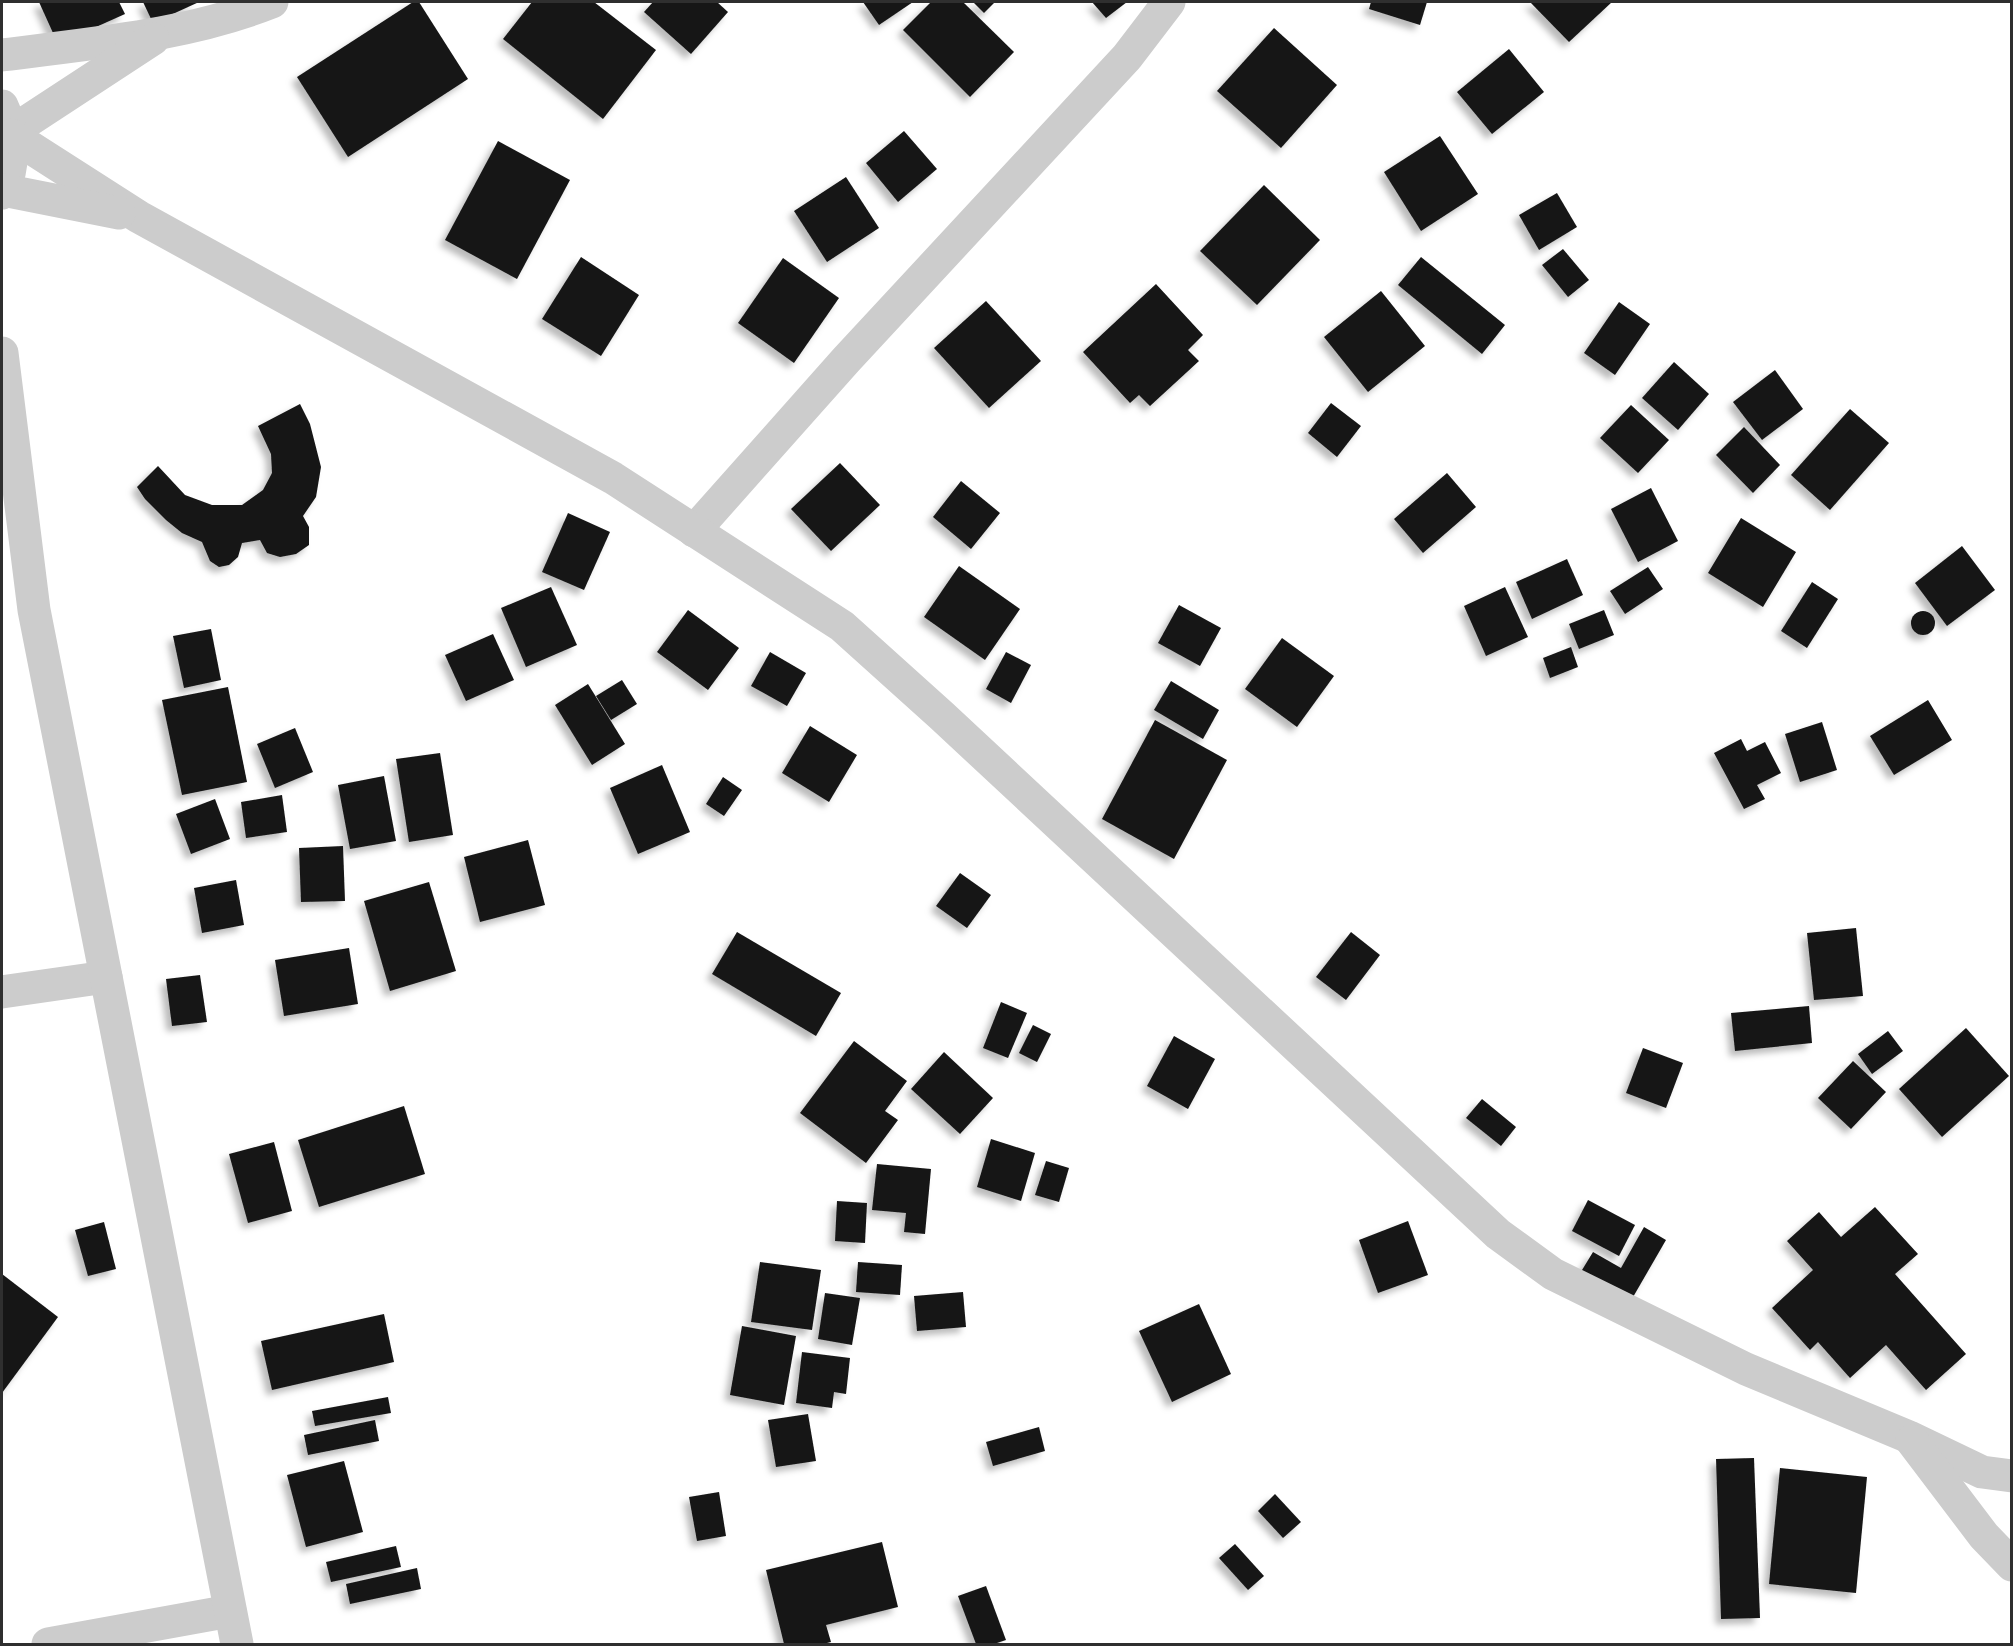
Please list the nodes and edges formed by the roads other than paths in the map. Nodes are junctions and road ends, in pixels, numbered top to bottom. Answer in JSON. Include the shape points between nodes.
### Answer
{"nodes":[{"id":1,"x":272,"y":2,"type":"edge"},
{"id":2,"x":1169,"y":2,"type":"edge"},
{"id":3,"x":159,"y":34,"type":"junction"},
{"id":4,"x":2,"y":55,"type":"edge"},
{"id":5,"x":8,"y":124,"type":"edge"},
{"id":6,"x":2,"y":191,"type":"edge"},
{"id":7,"x":139,"y":217,"type":"junction"},
{"id":8,"x":2,"y":353,"type":"edge"},
{"id":9,"x":2,"y":529,"type":"edge"},
{"id":10,"x":694,"y":531,"type":"junction"},
{"id":11,"x":34,"y":610,"type":"junction"},
{"id":12,"x":106,"y":977,"type":"junction"},
{"id":13,"x":2,"y":992,"type":"edge"},
{"id":14,"x":1909,"y":1437,"type":"junction"},
{"id":15,"x":2012,"y":1476,"type":"edge"},
{"id":16,"x":2012,"y":1565,"type":"edge"},
{"id":17,"x":230,"y":1611,"type":"junction"},
{"id":18,"x":48,"y":1644,"type":"edge"},
{"id":19,"x":237,"y":1644,"type":"edge"}],
"edges":[{"from":1,"to":3,"type":"street"},
{"from":2,"to":10,"type":"street","via":[[1127,57],[846,360]]},
{"from":3,"to":4,"type":"street"},
{"from":3,"to":5,"type":"street"},
{"from":5,"to":6,"type":"street","via":[[11,163]]},
{"from":5,"to":7,"type":"street"},
{"from":6,"to":7,"type":"street"},
{"from":7,"to":10,"type":"street","via":[[613,478]]},
{"from":8,"to":11,"type":"street"},
{"from":9,"to":11,"type":"street"},
{"from":10,"to":14,"type":"street","via":[[842,626],[1498,1234],[1553,1274],[1746,1369]]},
{"from":11,"to":12,"type":"street"},
{"from":12,"to":13,"type":"street"},
{"from":12,"to":17,"type":"street"},
{"from":14,"to":15,"type":"street","via":[[1982,1472]]},
{"from":14,"to":16,"type":"street","via":[[1984,1536]]},
{"from":17,"to":18,"type":"street"},
{"from":17,"to":19,"type":"street"}]}
